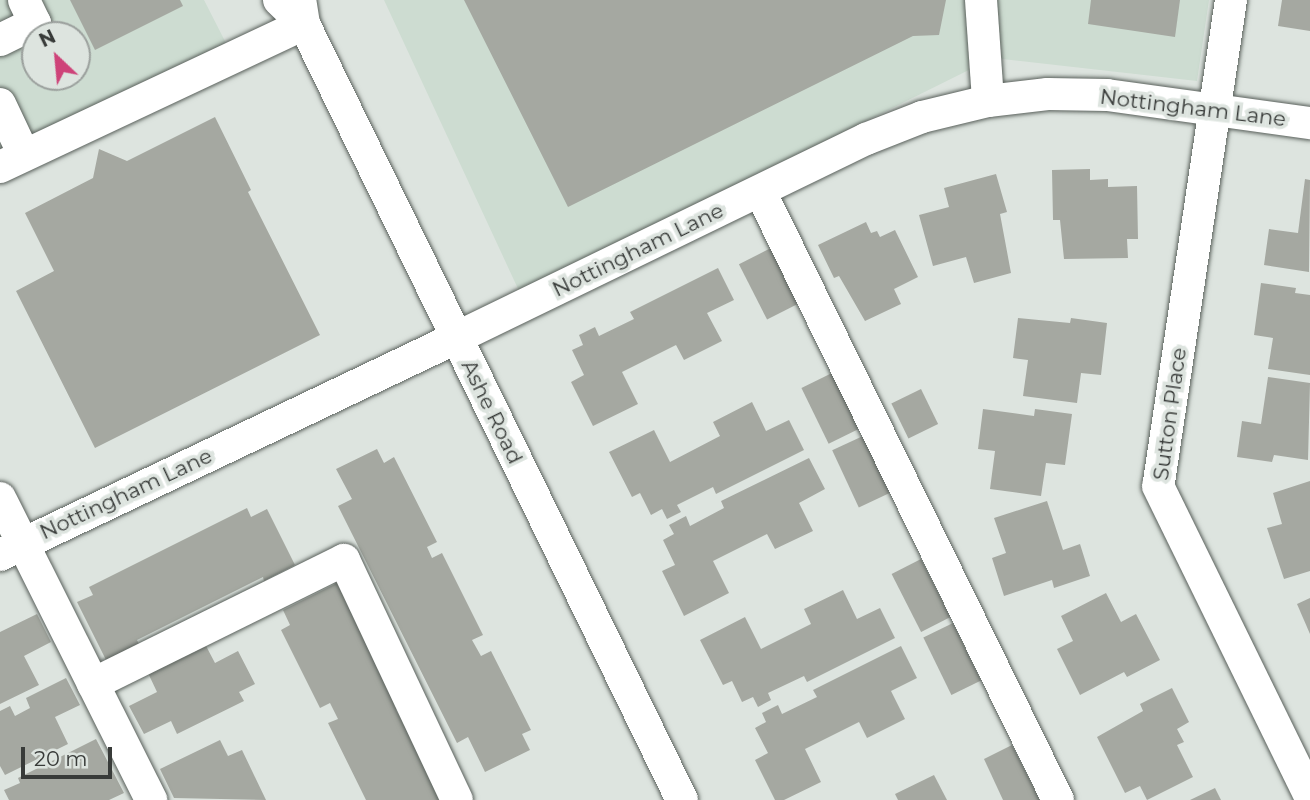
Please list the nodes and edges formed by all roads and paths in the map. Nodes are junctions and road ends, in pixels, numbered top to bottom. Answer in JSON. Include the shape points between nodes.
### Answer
{"nodes":[{"id":1,"x":24,"y":0,"type":"edge"},
{"id":2,"x":279,"y":0,"type":"edge"},
{"id":3,"x":981,"y":0,"type":"edge"},
{"id":4,"x":1231,"y":0,"type":"edge"},
{"id":5,"x":302,"y":12,"type":"edge"},
{"id":6,"x":0,"y":40,"type":"edge"},
{"id":7,"x":988,"y":101,"type":"junction"},
{"id":8,"x":0,"y":104,"type":"edge"},
{"id":9,"x":1214,"y":109,"type":"junction"},
{"id":10,"x":1310,"y":124,"type":"edge"},
{"id":11,"x":12,"y":161,"type":"edge"},
{"id":12,"x":760,"y":191,"type":"junction"},
{"id":13,"x":456,"y":338,"type":"junction"},
{"id":14,"x":0,"y":498,"type":"edge"},
{"id":15,"x":12,"y":549,"type":"edge"},
{"id":16,"x":93,"y":684,"type":"junction"},
{"id":17,"x":1310,"y":796,"type":"edge"},
{"id":18,"x":151,"y":800,"type":"edge"},
{"id":19,"x":457,"y":800,"type":"edge"},
{"id":20,"x":682,"y":800,"type":"edge"},
{"id":21,"x":1058,"y":800,"type":"edge"}],
"edges":[{"from":1,"to":6,"type":"street","via":[[35,23]]},
{"from":2,"to":5,"type":"street","name":"Ashe Road"},
{"from":3,"to":7,"type":"street"},
{"from":4,"to":9,"type":"street","name":"Sutton Place"},
{"from":5,"to":11,"type":"street"},
{"from":5,"to":13,"type":"street","name":"Ashe Road"},
{"from":7,"to":9,"type":"street","name":"Nottingham Lane","via":[[1107,94]]},
{"from":7,"to":12,"type":"street","name":"Nottingham Lane","via":[[922,117],[866,139]]},
{"from":8,"to":11,"type":"street"},
{"from":9,"to":10,"type":"street","name":"Nottingham Lane"},
{"from":9,"to":17,"type":"street","name":"Sutton Place","via":[[1158,486]]},
{"from":12,"to":13,"type":"street","name":"Nottingham Lane"},
{"from":12,"to":21,"type":"street"},
{"from":13,"to":15,"type":"street","name":"Nottingham Lane"},
{"from":13,"to":20,"type":"street","name":"Ashe Road"},
{"from":14,"to":15,"type":"street"},
{"from":15,"to":16,"type":"street"},
{"from":16,"to":18,"type":"street"},
{"from":16,"to":19,"type":"street","via":[[344,560]]}]}
